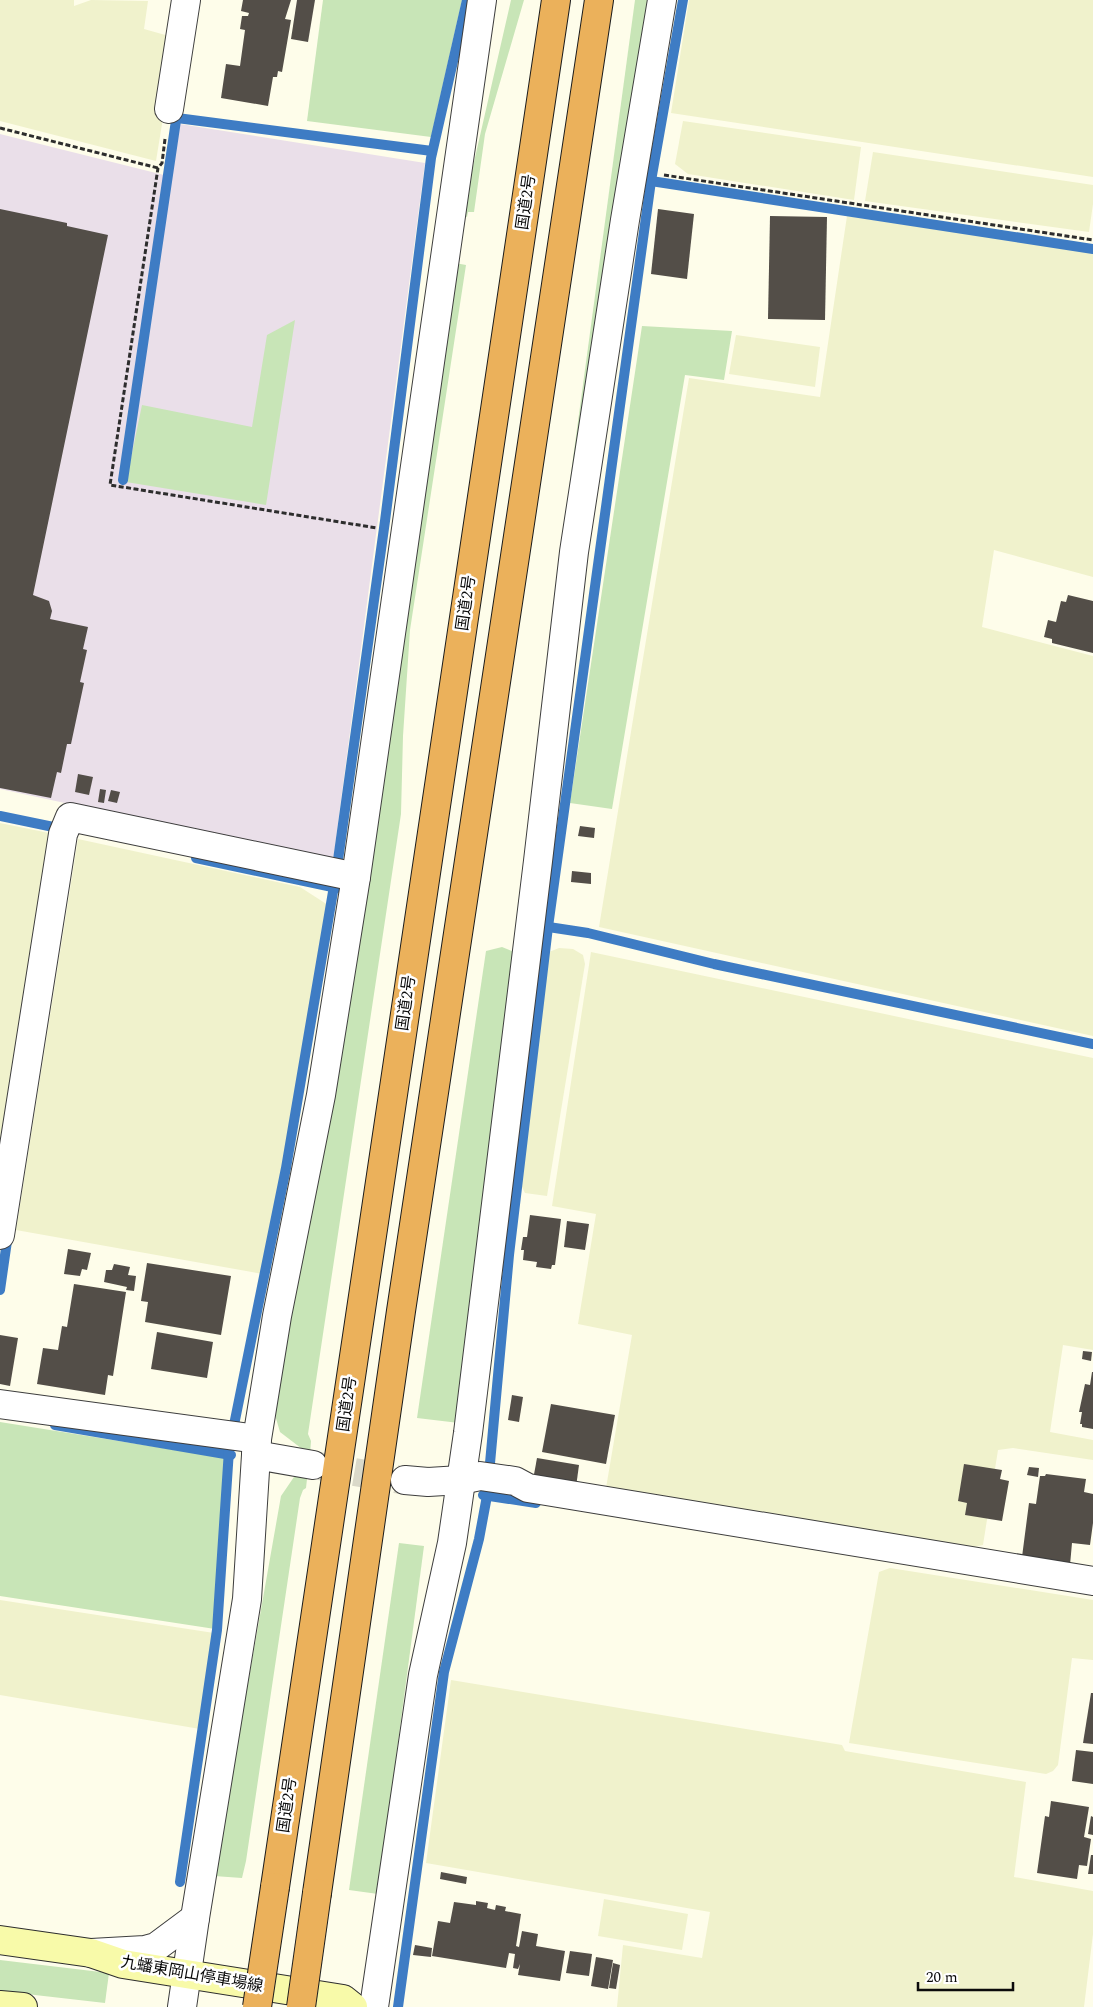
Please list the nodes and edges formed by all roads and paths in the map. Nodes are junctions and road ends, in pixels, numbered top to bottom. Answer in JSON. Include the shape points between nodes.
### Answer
{"nodes":[{"id":1,"x":186,"y":0,"type":"edge"},
{"id":2,"x":482,"y":0,"type":"edge"},
{"id":3,"x":556,"y":0,"type":"edge"},
{"id":4,"x":599,"y":0,"type":"edge"},
{"id":5,"x":662,"y":0,"type":"edge"},
{"id":6,"x":170,"y":108,"type":"joint"},
{"id":7,"x":0,"y":128,"type":"edge"},
{"id":8,"x":158,"y":168,"type":"junction"},
{"id":9,"x":661,"y":174,"type":"dead end"},
{"id":10,"x":1093,"y":240,"type":"edge"},
{"id":11,"x":380,"y":529,"type":"dead end"},
{"id":12,"x":356,"y":877,"type":"junction"},
{"id":13,"x":0,"y":1235,"type":"edge"},
{"id":14,"x":0,"y":1404,"type":"edge"},
{"id":15,"x":256,"y":1447,"type":"junction"},
{"id":16,"x":313,"y":1465,"type":"tunnel mouth"},
{"id":17,"x":479,"y":1479,"type":"junction"},
{"id":18,"x":405,"y":1480,"type":"tunnel mouth"},
{"id":19,"x":1093,"y":1581,"type":"edge"},
{"id":20,"x":195,"y":1918,"type":"junction"},
{"id":21,"x":0,"y":1940,"type":"edge"},
{"id":22,"x":91,"y":1953,"type":"junction"},
{"id":23,"x":187,"y":1975,"type":"junction"},
{"id":24,"x":0,"y":2005,"type":"edge"},
{"id":25,"x":23,"y":2007,"type":"edge"},
{"id":26,"x":182,"y":2007,"type":"edge"},
{"id":27,"x":257,"y":2007,"type":"edge"},
{"id":28,"x":301,"y":2007,"type":"edge"},
{"id":29,"x":353,"y":2007,"type":"edge"},
{"id":30,"x":374,"y":2007,"type":"edge"}],
"edges":[{"from":1,"to":6,"type":"street"},
{"from":2,"to":12,"type":"street"},
{"from":3,"to":27,"type":"highway","name":"国道2号","bridge":true},
{"from":4,"to":28,"type":"highway","bridge":true,"via":[[407,1272]]},
{"from":5,"to":17,"type":"street","via":[[574,552],[470,1414]]},
{"from":6,"to":8,"type":"path","via":[[162,163]]},
{"from":7,"to":8,"type":"path"},
{"from":8,"to":11,"type":"path","via":[[110,485]]},
{"from":9,"to":10,"type":"path"},
{"from":12,"to":13,"type":"street","via":[[70,817],[64,829]]},
{"from":12,"to":15,"type":"street","via":[[321,1095],[277,1316]]},
{"from":14,"to":15,"type":"street"},
{"from":15,"to":16,"type":"street"},
{"from":15,"to":20,"type":"street","via":[[247,1599]]},
{"from":17,"to":18,"type":"street"},
{"from":17,"to":19,"type":"street","via":[[515,1481],[528,1488]]},
{"from":17,"to":30,"type":"street","via":[[452,1543],[423,1675]]},
{"from":20,"to":22,"type":"street","via":[[156,1947]]},
{"from":20,"to":23,"type":"street"},
{"from":21,"to":22,"type":"main road","name":"九蟠東岡山停車場線"},
{"from":22,"to":23,"type":"main road","name":"九蟠東岡山停車場線","via":[[123,1964]]},
{"from":23,"to":26,"type":"street"},
{"from":23,"to":29,"type":"main road","name":"九蟠東岡山停車場線","via":[[343,1999]]},
{"from":24,"to":25,"type":"main road"}]}
